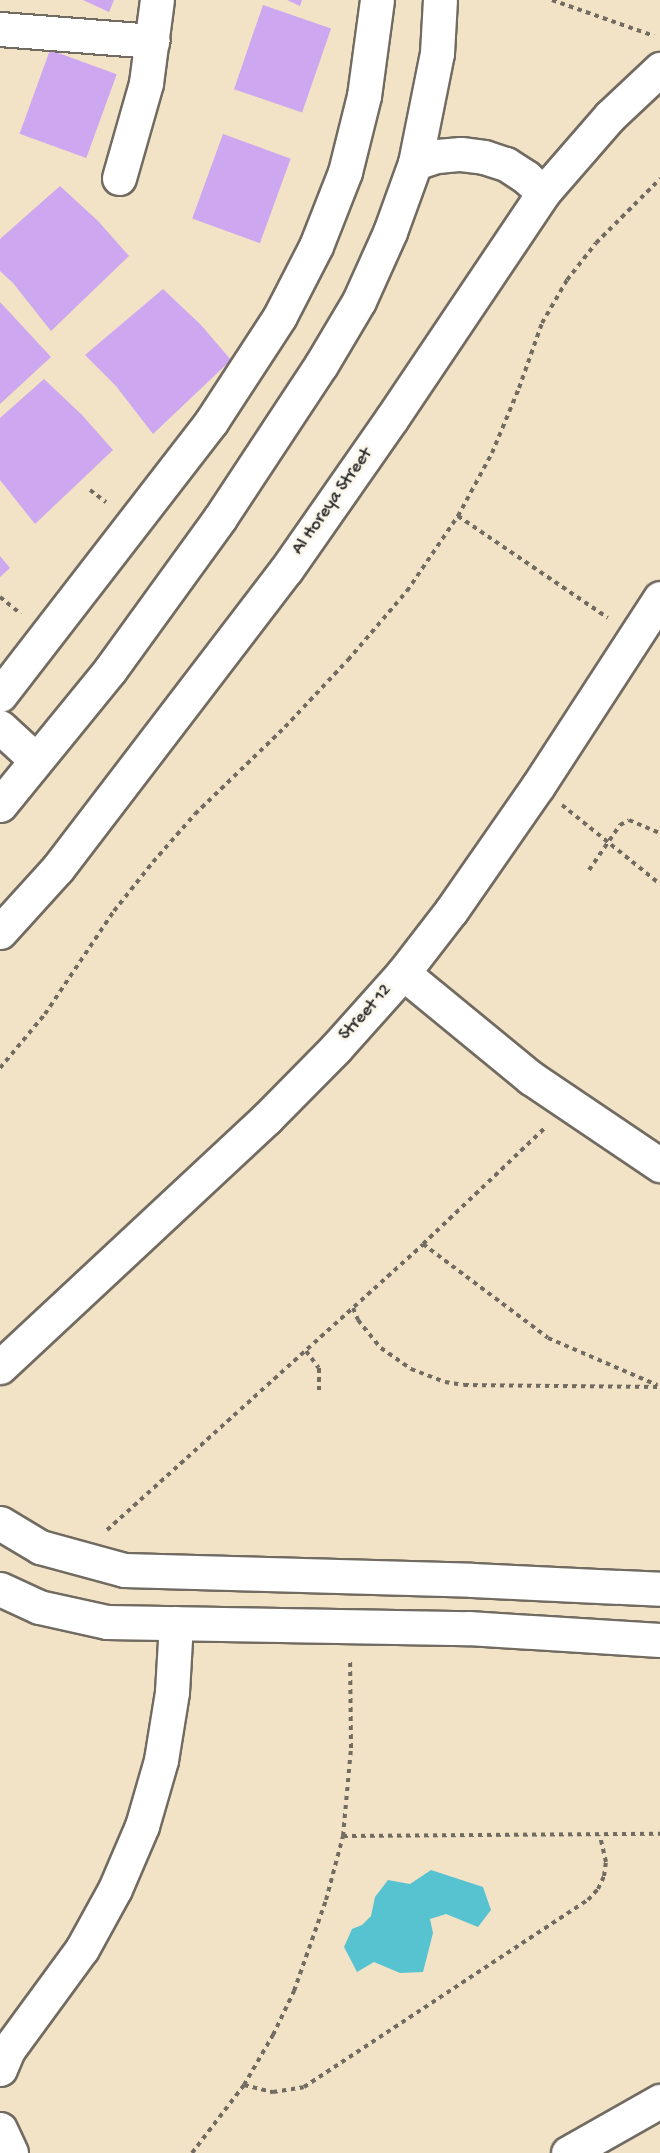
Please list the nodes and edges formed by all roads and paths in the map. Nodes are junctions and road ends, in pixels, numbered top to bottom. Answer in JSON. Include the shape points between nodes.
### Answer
{"nodes":[{"id":1,"x":157,"y":0,"type":"edge"},
{"id":2,"x":377,"y":0,"type":"edge"},
{"id":3,"x":440,"y":0,"type":"edge"},
{"id":4,"x":552,"y":0,"type":"edge"},
{"id":5,"x":0,"y":29,"type":"edge"},
{"id":6,"x":660,"y":38,"type":"edge"},
{"id":7,"x":153,"y":40,"type":"junction"},
{"id":8,"x":660,"y":69,"type":"edge"},
{"id":9,"x":415,"y":162,"type":"junction"},
{"id":10,"x":119,"y":178,"type":"dead end"},
{"id":11,"x":660,"y":180,"type":"edge"},
{"id":12,"x":543,"y":193,"type":"junction"},
{"id":13,"x":458,"y":516,"type":"junction"},
{"id":14,"x":660,"y":598,"type":"edge"},
{"id":15,"x":636,"y":636,"type":"junction"},
{"id":16,"x":0,"y":695,"type":"edge"},
{"id":17,"x":0,"y":727,"type":"edge"},
{"id":18,"x":36,"y":760,"type":"junction"},
{"id":19,"x":538,"y":786,"type":"junction"},
{"id":20,"x":0,"y":805,"type":"edge"},
{"id":21,"x":660,"y":833,"type":"edge"},
{"id":22,"x":607,"y":842,"type":"junction"},
{"id":23,"x":589,"y":870,"type":"dead end"},
{"id":24,"x":660,"y":884,"type":"edge"},
{"id":25,"x":0,"y":932,"type":"edge"},
{"id":26,"x":402,"y":973,"type":"junction"},
{"id":27,"x":0,"y":1068,"type":"edge"},
{"id":28,"x":569,"y":1105,"type":"junction"},
{"id":29,"x":660,"y":1165,"type":"edge"},
{"id":30,"x":423,"y":1244,"type":"junction"},
{"id":31,"x":353,"y":1308,"type":"junction"},
{"id":32,"x":306,"y":1351,"type":"junction"},
{"id":33,"x":0,"y":1367,"type":"edge"},
{"id":34,"x":660,"y":1387,"type":"edge"},
{"id":35,"x":318,"y":1390,"type":"dead end"},
{"id":36,"x":0,"y":1523,"type":"edge"},
{"id":37,"x":76,"y":1559,"type":"junction"},
{"id":38,"x":0,"y":1589,"type":"edge"},
{"id":39,"x":660,"y":1589,"type":"edge"},
{"id":40,"x":176,"y":1623,"type":"junction"},
{"id":41,"x":349,"y":1626,"type":"junction"},
{"id":42,"x":660,"y":1640,"type":"edge"},
{"id":43,"x":660,"y":1834,"type":"edge"},
{"id":44,"x":343,"y":1836,"type":"junction"},
{"id":45,"x":600,"y":1836,"type":"junction"},
{"id":46,"x":0,"y":2069,"type":"edge"},
{"id":47,"x":244,"y":2085,"type":"junction"},
{"id":48,"x":660,"y":2101,"type":"edge"},
{"id":49,"x":0,"y":2128,"type":"edge"},
{"id":50,"x":11,"y":2153,"type":"edge"},
{"id":51,"x":192,"y":2153,"type":"edge"},
{"id":52,"x":568,"y":2153,"type":"edge"}],
"edges":[{"from":1,"to":7,"type":"street"},
{"from":2,"to":16,"type":"street","via":[[364,96],[345,172],[316,246],[280,316],[211,422]]},
{"from":3,"to":9,"type":"street","via":[[437,53]]},
{"from":4,"to":6,"type":"path"},
{"from":5,"to":7,"type":"street"},
{"from":7,"to":10,"type":"street","via":[[146,83]]},
{"from":8,"to":12,"type":"street","name":"Al Horeya Street","via":[[610,117]]},
{"from":9,"to":12,"type":"street","via":[[461,154],[484,157],[506,164]]},
{"from":9,"to":18,"type":"street","via":[[359,301],[321,365],[220,518],[110,670]]},
{"from":11,"to":13,"type":"path","via":[[596,243],[567,280],[542,323],[492,453]]},
{"from":12,"to":25,"type":"street","name":"Al Horeya Street","via":[[286,570],[58,868]]},
{"from":13,"to":15,"type":"path"},
{"from":13,"to":27,"type":"path","via":[[407,591],[348,660],[153,861],[114,911],[45,1014]]},
{"from":14,"to":15,"type":"street","name":"Street 12"},
{"from":15,"to":19,"type":"street","name":"Street 12"},
{"from":17,"to":18,"type":"street"},
{"from":18,"to":20,"type":"street"},
{"from":19,"to":22,"type":"path"},
{"from":19,"to":26,"type":"street","name":"Street 12","via":[[451,911]]},
{"from":21,"to":22,"type":"path","via":[[629,820]]},
{"from":22,"to":23,"type":"path"},
{"from":22,"to":24,"type":"path"},
{"from":26,"to":28,"type":"street"},
{"from":26,"to":33,"type":"street","name":"Street 12","via":[[266,1119]]},
{"from":28,"to":29,"type":"street"},
{"from":28,"to":30,"type":"path"},
{"from":30,"to":31,"type":"path"},
{"from":30,"to":34,"type":"path","via":[[548,1338]]},
{"from":31,"to":32,"type":"path"},
{"from":31,"to":34,"type":"path","via":[[381,1348],[411,1369],[445,1382]]},
{"from":32,"to":35,"type":"path","via":[[319,1368]]},
{"from":32,"to":37,"type":"path"},
{"from":36,"to":37,"type":"street","via":[[40,1547]]},
{"from":37,"to":39,"type":"street","via":[[124,1570]]},
{"from":38,"to":40,"type":"street","via":[[39,1607],[107,1622]]},
{"from":40,"to":41,"type":"street"},
{"from":40,"to":46,"type":"street","via":[[172,1692],[163,1748],[142,1826],[115,1889],[82,1949],[8,2050]]},
{"from":41,"to":42,"type":"street","via":[[468,1628]]},
{"from":41,"to":44,"type":"path","via":[[351,1748]]},
{"from":43,"to":45,"type":"path"},
{"from":44,"to":45,"type":"path"},
{"from":44,"to":47,"type":"path","via":[[304,1964],[273,2035]]},
{"from":45,"to":47,"type":"path","via":[[605,1847],[605,1869],[598,1889],[588,1900],[304,2087],[273,2092]]},
{"from":47,"to":51,"type":"path"},
{"from":48,"to":52,"type":"street"},
{"from":49,"to":50,"type":"street"}]}
